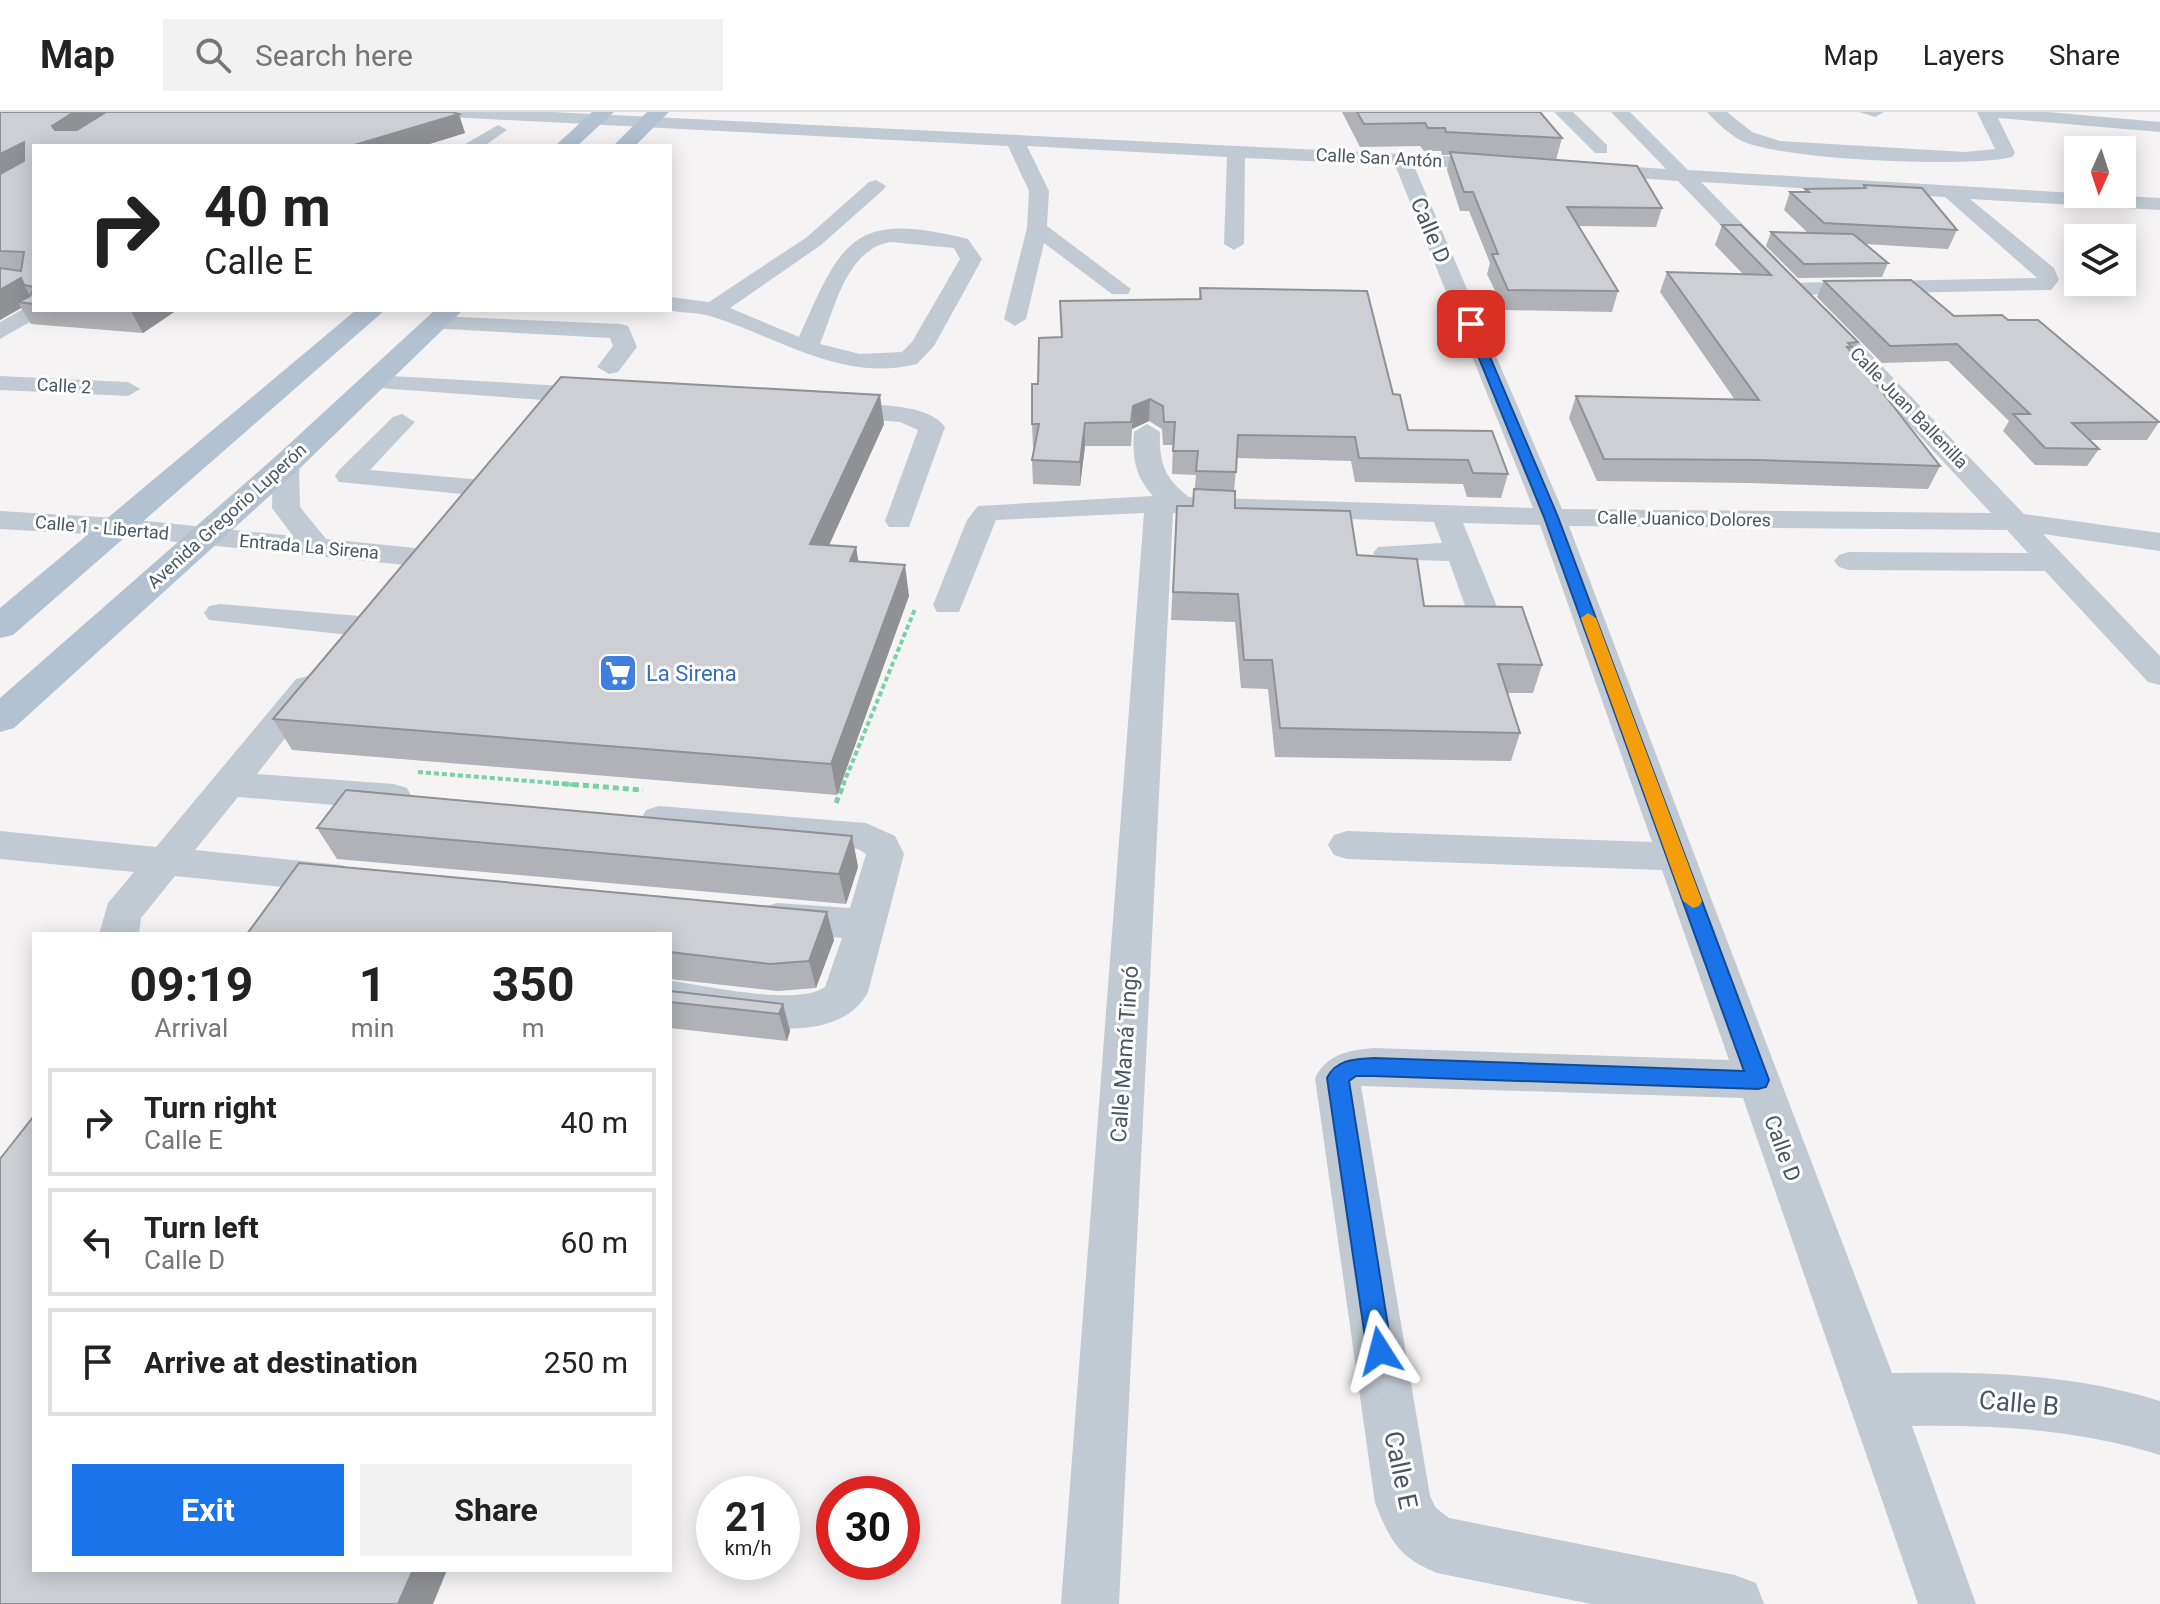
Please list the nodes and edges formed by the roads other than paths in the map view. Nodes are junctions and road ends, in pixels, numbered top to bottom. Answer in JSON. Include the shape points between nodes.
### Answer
{"nodes":[{"id":1,"x":449,"y":112,"type":"edge"},
{"id":2,"x":1563,"y":112,"type":"edge"},
{"id":3,"x":1620,"y":112,"type":"edge"},
{"id":4,"x":1716,"y":112,"type":"edge"},
{"id":5,"x":1868,"y":112,"type":"edge"},
{"id":6,"x":1875,"y":112,"type":"edge"},
{"id":7,"x":1987,"y":112,"type":"edge"},
{"id":8,"x":2033,"y":112,"type":"edge"},
{"id":9,"x":601,"y":115,"type":"edge"},
{"id":10,"x":654,"y":116,"type":"edge"},
{"id":11,"x":1135,"y":123,"type":"dead end"},
{"id":12,"x":2160,"y":125,"type":"edge"},
{"id":13,"x":498,"y":130,"type":"dead end"},
{"id":14,"x":1014,"y":139,"type":"junction"},
{"id":15,"x":474,"y":144,"type":"edge"},
{"id":16,"x":567,"y":144,"type":"edge"},
{"id":17,"x":625,"y":144,"type":"edge"},
{"id":18,"x":1128,"y":145,"type":"junction"},
{"id":19,"x":1601,"y":149,"type":"dead end"},
{"id":20,"x":1236,"y":151,"type":"junction"},
{"id":21,"x":1882,"y":153,"type":"junction"},
{"id":22,"x":1402,"y":159,"type":"junction"},
{"id":23,"x":1528,"y":167,"type":"edge"},
{"id":24,"x":1575,"y":170,"type":"edge"},
{"id":25,"x":1685,"y":176,"type":"junction"},
{"id":26,"x":876,"y":186,"type":"dead end"},
{"id":27,"x":1904,"y":190,"type":"junction"},
{"id":28,"x":1951,"y":192,"type":"junction"},
{"id":29,"x":2160,"y":204,"type":"edge"},
{"id":30,"x":1037,"y":228,"type":"junction"},
{"id":31,"x":1234,"y":244,"type":"dead end"},
{"id":32,"x":673,"y":277,"type":"dead end"},
{"id":33,"x":1794,"y":288,"type":"junction"},
{"id":34,"x":1120,"y":289,"type":"dead end"},
{"id":35,"x":672,"y":299,"type":"edge"},
{"id":36,"x":672,"y":302,"type":"edge"},
{"id":37,"x":713,"y":309,"type":"junction"},
{"id":38,"x":32,"y":311,"type":"edge"},
{"id":39,"x":370,"y":312,"type":"edge"},
{"id":40,"x":648,"y":314,"type":"edge"},
{"id":41,"x":443,"y":316,"type":"edge"},
{"id":42,"x":1015,"y":319,"type":"dead end"},
{"id":43,"x":620,"y":331,"type":"junction"},
{"id":44,"x":0,"y":332,"type":"edge"},
{"id":45,"x":806,"y":348,"type":"junction"},
{"id":46,"x":609,"y":367,"type":"dead end"},
{"id":47,"x":374,"y":382,"type":"junction"},
{"id":48,"x":0,"y":383,"type":"edge"},
{"id":49,"x":128,"y":389,"type":"dead end"},
{"id":50,"x":624,"y":397,"type":"edge"},
{"id":51,"x":812,"y":409,"type":"edge"},
{"id":52,"x":402,"y":422,"type":"dead end"},
{"id":53,"x":1147,"y":432,"type":"edge"},
{"id":54,"x":286,"y":464,"type":"junction"},
{"id":55,"x":1170,"y":504,"type":"junction"},
{"id":56,"x":1446,"y":515,"type":"junction"},
{"id":57,"x":1551,"y":517,"type":"junction"},
{"id":58,"x":0,"y":520,"type":"edge"},
{"id":59,"x":899,"y":521,"type":"dead end"},
{"id":60,"x":2019,"y":522,"type":"junction"},
{"id":61,"x":117,"y":527,"type":"junction"},
{"id":62,"x":204,"y":537,"type":"junction"},
{"id":63,"x":431,"y":537,"type":"junction"},
{"id":64,"x":2160,"y":542,"type":"edge"},
{"id":65,"x":316,"y":546,"type":"junction"},
{"id":66,"x":1460,"y":552,"type":"junction"},
{"id":67,"x":1388,"y":553,"type":"dead end"},
{"id":68,"x":1849,"y":561,"type":"dead end"},
{"id":69,"x":2055,"y":562,"type":"junction"},
{"id":70,"x":948,"y":605,"type":"road end"},
{"id":71,"x":220,"y":613,"type":"dead end"},
{"id":72,"x":1484,"y":614,"type":"edge"},
{"id":73,"x":358,"y":626,"type":"junction"},
{"id":74,"x":0,"y":627,"type":"edge"},
{"id":75,"x":2160,"y":675,"type":"edge"},
{"id":76,"x":0,"y":719,"type":"edge"},
{"id":77,"x":229,"y":784,"type":"junction"},
{"id":78,"x":414,"y":785,"type":"road end"},
{"id":79,"x":636,"y":803,"type":"road end"},
{"id":80,"x":0,"y":845,"type":"edge"},
{"id":81,"x":1347,"y":845,"type":"dead end"},
{"id":82,"x":1676,"y":857,"type":"junction"},
{"id":83,"x":164,"y":863,"type":"junction"},
{"id":84,"x":383,"y":882,"type":"edge"},
{"id":85,"x":741,"y":914,"type":"edge"},
{"id":86,"x":866,"y":925,"type":"junction"},
{"id":87,"x":119,"y":932,"type":"edge"},
{"id":88,"x":672,"y":998,"type":"edge"},
{"id":89,"x":1758,"y":1080,"type":"junction"},
{"id":90,"x":1876,"y":1400,"type":"junction"},
{"id":91,"x":2160,"y":1428,"type":"edge"},
{"id":92,"x":1090,"y":1604,"type":"edge"},
{"id":93,"x":1735,"y":1604,"type":"edge"},
{"id":94,"x":1947,"y":1604,"type":"edge"}],
"edges":[{"from":1,"to":9,"type":"street","name":"Calle San Antón"},
{"from":2,"to":19,"type":"street"},
{"from":3,"to":25,"type":"street","name":"Calle Juan Ballenilla"},
{"from":4,"to":21,"type":"street","via":[[1762,143]]},
{"from":5,"to":6,"type":"street"},
{"from":7,"to":12,"type":"street"},
{"from":7,"to":21,"type":"street","via":[[2006,153],[1965,158]]},
{"from":8,"to":12,"type":"street"},
{"from":9,"to":10,"type":"street","name":"Calle San Antón"},
{"from":9,"to":16,"type":"main road"},
{"from":10,"to":14,"type":"street","name":"Calle San Antón"},
{"from":10,"to":17,"type":"main road"},
{"from":11,"to":18,"type":"street"},
{"from":13,"to":15,"type":"street"},
{"from":14,"to":18,"type":"street","name":"Calle San Antón"},
{"from":14,"to":30,"type":"street","via":[[1039,191]]},
{"from":18,"to":20,"type":"street","name":"Calle San Antón"},
{"from":20,"to":22,"type":"street","name":"Calle San Antón"},
{"from":20,"to":31,"type":"street"},
{"from":21,"to":27,"type":"street"},
{"from":22,"to":23,"type":"street","name":"Calle San Antón"},
{"from":22,"to":57,"type":"street","name":"Calle D"},
{"from":24,"to":25,"type":"street"},
{"from":25,"to":27,"type":"street"},
{"from":25,"to":33,"type":"street","name":"Calle Juan Ballenilla"},
{"from":26,"to":37,"type":"street","via":[[814,241]]},
{"from":27,"to":28,"type":"street"},
{"from":28,"to":29,"type":"street"},
{"from":28,"to":33,"type":"street","via":[[2048,280],[2043,285]]},
{"from":30,"to":34,"type":"street"},
{"from":30,"to":42,"type":"street"},
{"from":32,"to":35,"type":"street","via":[[679,289]]},
{"from":33,"to":60,"type":"street","name":"Calle Juan Ballenilla"},
{"from":36,"to":37,"type":"street"},
{"from":37,"to":45,"type":"street"},
{"from":38,"to":44,"type":"street"},
{"from":39,"to":61,"type":"main road"},
{"from":40,"to":43,"type":"street"},
{"from":41,"to":43,"type":"street"},
{"from":41,"to":47,"type":"main road","name":"Avenida Gregorio Luperón"},
{"from":43,"to":46,"type":"street","via":[[625,347]]},
{"from":45,"to":45,"type":"street","via":[[860,361],[909,359],[922,346],[971,259],[961,243],[916,235],[881,237],[851,252]]},
{"from":47,"to":50,"type":"street"},
{"from":47,"to":54,"type":"main road","name":"Avenida Gregorio Luperón"},
{"from":48,"to":49,"type":"street","name":"Calle 2"},
{"from":51,"to":59,"type":"street","via":[[905,415],[932,427]]},
{"from":52,"to":63,"type":"street","via":[[349,476],[472,487]]},
{"from":53,"to":55,"type":"street","via":[[1145,461]]},
{"from":54,"to":62,"type":"main road","name":"Avenida Gregorio Luperón"},
{"from":54,"to":65,"type":"street","via":[[286,508]]},
{"from":55,"to":56,"type":"street","name":"Calle Juanico Dolores"},
{"from":55,"to":70,"type":"street","name":"Calle Juanico Dolores","via":[[988,512]]},
{"from":55,"to":92,"type":"street","name":"Calle Mamá Tingó"},
{"from":56,"to":57,"type":"street","name":"Calle Juanico Dolores"},
{"from":56,"to":66,"type":"street"},
{"from":57,"to":60,"type":"street","name":"Calle Juanico Dolores"},
{"from":57,"to":82,"type":"street","name":"Calle D"},
{"from":58,"to":61,"type":"street","name":"Calle 1 - Libertad"},
{"from":60,"to":64,"type":"street","name":"Calle Juanico Dolores"},
{"from":60,"to":69,"type":"street","name":"Calle Juan Ballenilla"},
{"from":61,"to":62,"type":"street","name":"Calle 1 - Libertad"},
{"from":61,"to":74,"type":"main road"},
{"from":62,"to":65,"type":"street","name":"Entrada La Sirena"},
{"from":62,"to":76,"type":"main road","name":"Avenida Gregorio Luperón"},
{"from":63,"to":65,"type":"street","name":"Entrada La Sirena"},
{"from":63,"to":73,"type":"street"},
{"from":66,"to":67,"type":"street"},
{"from":66,"to":72,"type":"street"},
{"from":68,"to":69,"type":"street"},
{"from":69,"to":75,"type":"street","name":"Calle Juan Ballenilla"},
{"from":71,"to":73,"type":"street"},
{"from":73,"to":77,"type":"street"},
{"from":77,"to":78,"type":"street"},
{"from":77,"to":83,"type":"street"},
{"from":79,"to":86,"type":"street","via":[[866,836],[885,854]]},
{"from":80,"to":83,"type":"street"},
{"from":81,"to":82,"type":"street"},
{"from":82,"to":89,"type":"street","name":"Calle D"},
{"from":83,"to":84,"type":"street"},
{"from":83,"to":87,"type":"street","via":[[122,914]]},
{"from":85,"to":86,"type":"street"},
{"from":86,"to":88,"type":"street","via":[[847,992],[828,1007],[803,1011]]},
{"from":89,"to":90,"type":"street","name":"Calle D"},
{"from":89,"to":93,"type":"street","name":"Calle E","via":[[1374,1067],[1353,1068],[1337,1078],[1403,1503],[1416,1528],[1437,1544]]},
{"from":90,"to":91,"type":"street","name":"Calle B","via":[[2034,1403],[2090,1409]]},
{"from":90,"to":94,"type":"street","name":"Calle D"}]}
